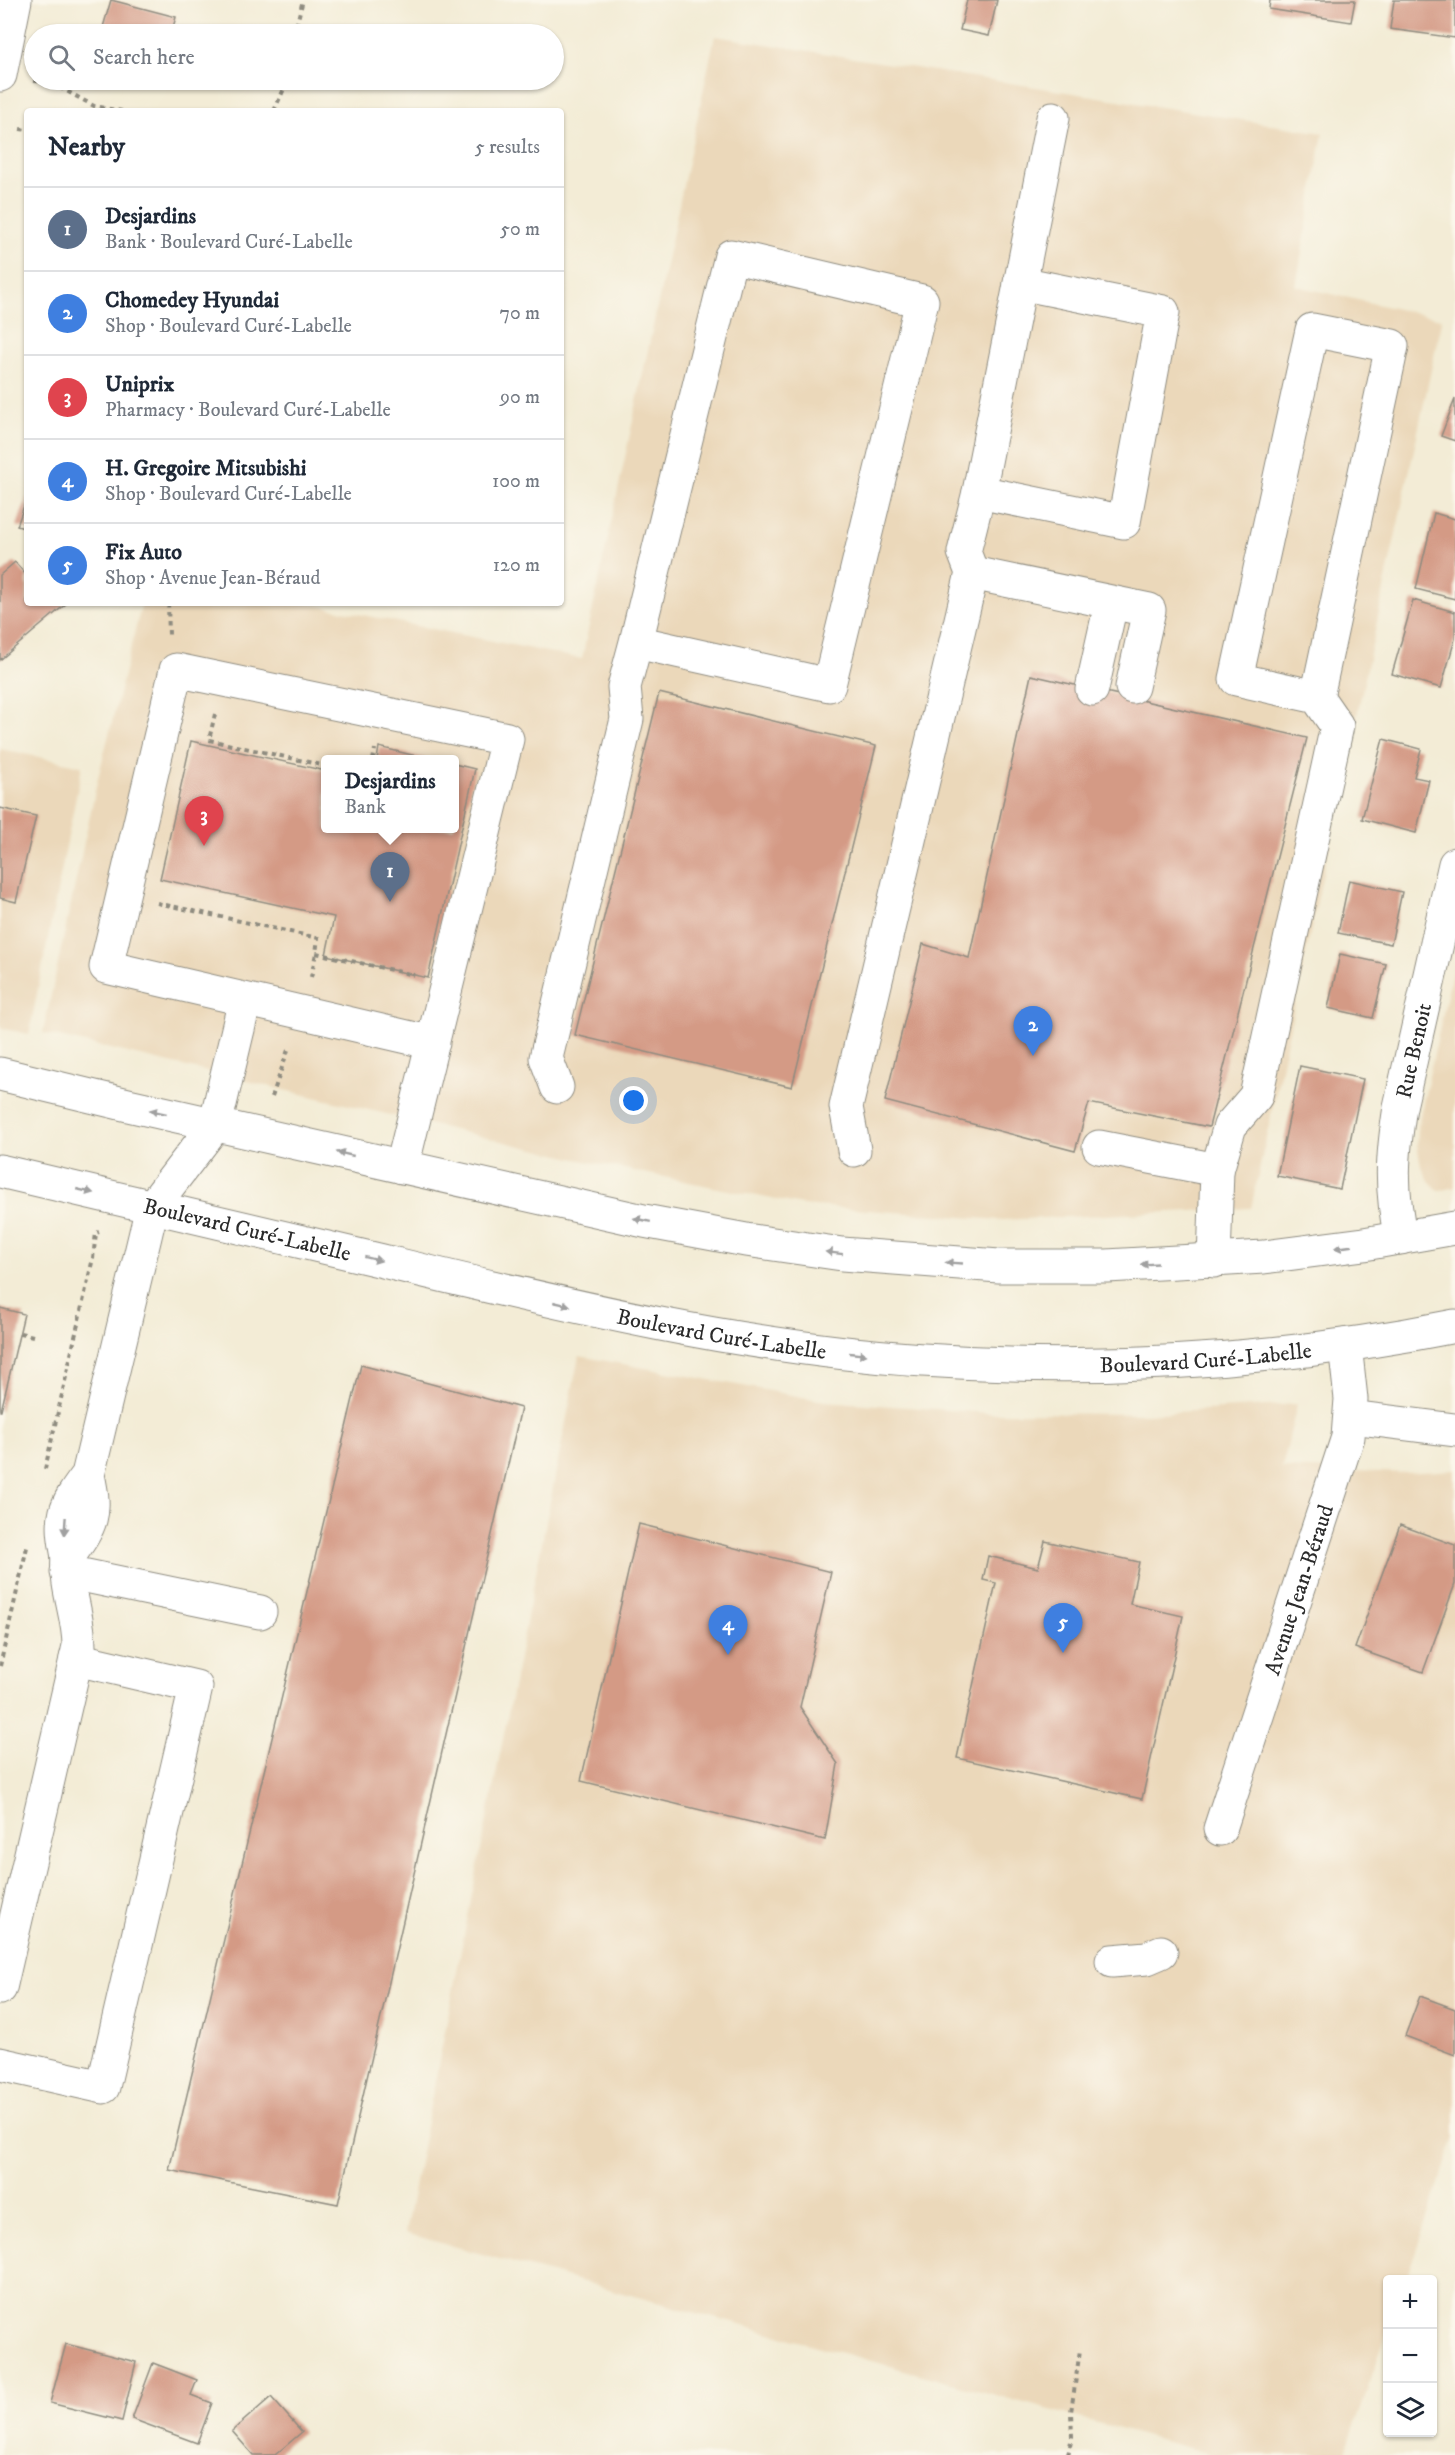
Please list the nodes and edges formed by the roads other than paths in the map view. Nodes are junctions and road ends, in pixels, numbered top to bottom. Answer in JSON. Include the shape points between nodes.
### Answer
{"nodes":[{"id":1,"x":15,"y":0,"type":"edge"},
{"id":2,"x":15,"y":78,"type":"edge"},
{"id":3,"x":1053,"y":118,"type":"dead end"},
{"id":4,"x":1020,"y":283,"type":"junction"},
{"id":5,"x":979,"y":492,"type":"junction"},
{"id":6,"x":972,"y":573,"type":"junction"},
{"id":7,"x":1111,"y":604,"type":"junction"},
{"id":8,"x":636,"y":642,"type":"junction"},
{"id":9,"x":1132,"y":687,"type":"dead end"},
{"id":10,"x":1092,"y":689,"type":"dead end"},
{"id":11,"x":1317,"y":698,"type":"junction"},
{"id":12,"x":1455,"y":864,"type":"edge"},
{"id":13,"x":245,"y":1000,"type":"junction"},
{"id":14,"x":433,"y":1042,"type":"junction"},
{"id":15,"x":0,"y":1074,"type":"edge"},
{"id":16,"x":556,"y":1087,"type":"dead end"},
{"id":17,"x":215,"y":1125,"type":"junction"},
{"id":18,"x":1099,"y":1147,"type":"dead end"},
{"id":19,"x":854,"y":1150,"type":"dead end"},
{"id":20,"x":402,"y":1167,"type":"junction"},
{"id":21,"x":1217,"y":1170,"type":"junction"},
{"id":22,"x":0,"y":1171,"type":"edge"},
{"id":23,"x":152,"y":1207,"type":"junction"},
{"id":24,"x":1455,"y":1228,"type":"edge"},
{"id":25,"x":1401,"y":1238,"type":"junction"},
{"id":26,"x":1214,"y":1261,"type":"junction"},
{"id":27,"x":1455,"y":1326,"type":"edge"},
{"id":28,"x":1346,"y":1345,"type":"junction"},
{"id":29,"x":1352,"y":1417,"type":"junction"},
{"id":30,"x":1455,"y":1430,"type":"edge"},
{"id":31,"x":68,"y":1564,"type":"junction"},
{"id":32,"x":260,"y":1612,"type":"dead end"},
{"id":33,"x":76,"y":1659,"type":"junction"},
{"id":34,"x":1220,"y":1830,"type":"dead end"},
{"id":35,"x":1161,"y":1952,"type":"dead end"},
{"id":36,"x":1112,"y":1961,"type":"dead end"},
{"id":37,"x":0,"y":1988,"type":"edge"},
{"id":38,"x":0,"y":2064,"type":"edge"}],
"edges":[{"from":1,"to":2,"type":"main road"},
{"from":3,"to":4,"type":"main road"},
{"from":4,"to":5,"type":"main road"},
{"from":4,"to":5,"type":"main road","via":[[1163,312],[1124,522]]},
{"from":5,"to":6,"type":"main road","via":[[964,552]]},
{"from":6,"to":7,"type":"main road"},
{"from":6,"to":19,"type":"main road","via":[[846,1107]]},
{"from":7,"to":9,"type":"main road","via":[[1149,610]]},
{"from":7,"to":10,"type":"main road"},
{"from":8,"to":8,"type":"main road","via":[[829,685],[922,301],[731,256]]},
{"from":8,"to":16,"type":"main road","via":[[624,687],[627,719],[546,1058]]},
{"from":11,"to":11,"type":"main road","via":[[1392,346],[1312,330],[1236,679]]},
{"from":11,"to":21,"type":"main road","via":[[1337,726],[1256,1096],[1230,1126]]},
{"from":12,"to":25,"type":"main road","name":"Rue Benoit","via":[[1394,1144],[1394,1203]]},
{"from":13,"to":14,"type":"main road"},
{"from":13,"to":14,"type":"main road","via":[[106,968],[176,670],[507,739]]},
{"from":13,"to":17,"type":"main road"},
{"from":14,"to":20,"type":"main road"},
{"from":17,"to":15,"type":"main road","one_way":true},
{"from":20,"to":17,"type":"main road","one_way":true},
{"from":17,"to":23,"type":"main road"},
{"from":18,"to":21,"type":"main road"},
{"from":26,"to":20,"type":"main road","one_way":true,"via":[[1053,1267],[842,1254],[644,1221]]},
{"from":21,"to":26,"type":"main road"},
{"from":22,"to":23,"type":"main road","name":"Boulevard Curé-Labelle","one_way":true},
{"from":23,"to":28,"type":"main road","name":"Boulevard Curé-Labelle","one_way":true,"via":[[577,1307],[685,1330],[812,1349],[922,1360],[1077,1364],[1197,1360]]},
{"from":23,"to":31,"type":"main road","via":[[88,1474],[69,1500],[63,1528]]},
{"from":24,"to":25,"type":"main road"},
{"from":25,"to":26,"type":"main road","one_way":true},
{"from":27,"to":28,"type":"main road","name":"Boulevard Curé-Labelle"},
{"from":28,"to":29,"type":"main road","name":"Avenue Jean-Béraud"},
{"from":29,"to":30,"type":"main road"},
{"from":29,"to":34,"type":"main road","name":"Avenue Jean-Béraud"},
{"from":31,"to":32,"type":"main road"},
{"from":31,"to":33,"type":"main road","via":[[67,1584],[79,1631]]},
{"from":33,"to":37,"type":"main road"},
{"from":33,"to":38,"type":"main road","via":[[196,1687],[103,2086]]},
{"from":35,"to":36,"type":"main road","via":[[1147,1958]]}]}
